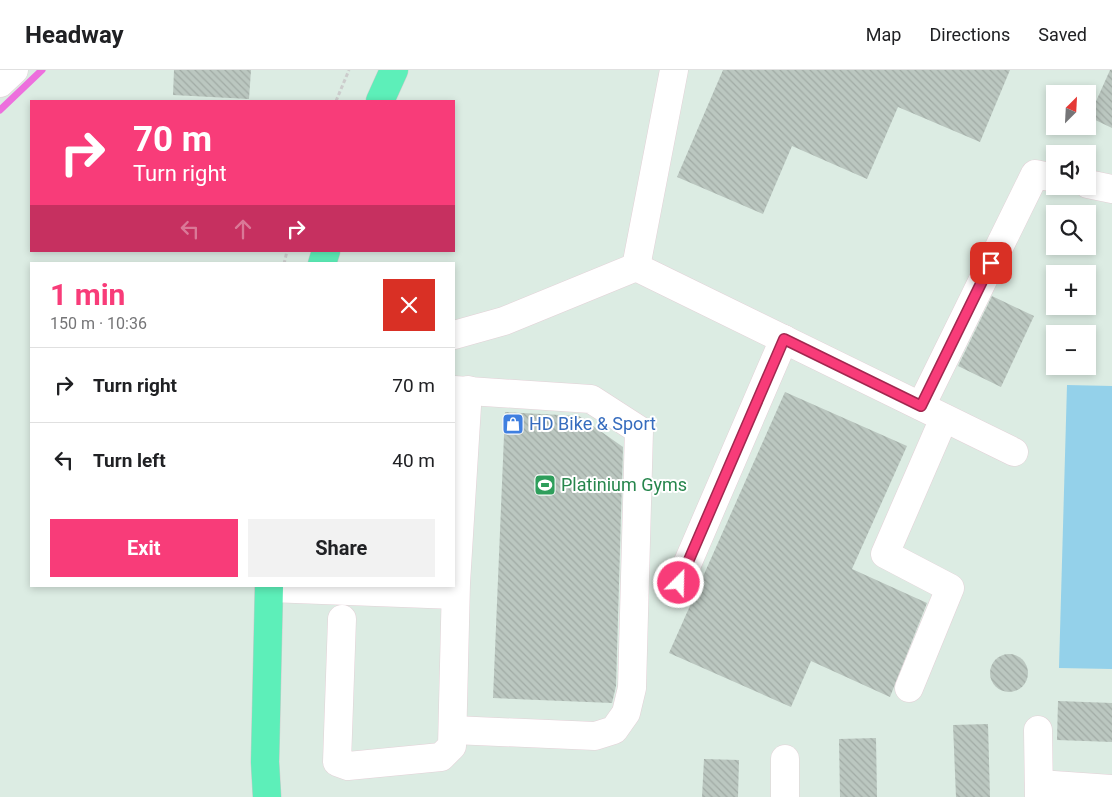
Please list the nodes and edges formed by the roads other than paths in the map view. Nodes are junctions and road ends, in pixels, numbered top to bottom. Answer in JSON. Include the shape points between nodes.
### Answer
{"nodes":[{"id":1,"x":14,"y":70,"type":"edge"},
{"id":2,"x":394,"y":70,"type":"edge"},
{"id":3,"x":674,"y":70,"type":"edge"},
{"id":4,"x":0,"y":83,"type":"edge"},
{"id":5,"x":380,"y":100,"type":"edge"},
{"id":6,"x":1046,"y":176,"type":"edge"},
{"id":7,"x":1096,"y":186,"type":"edge"},
{"id":8,"x":1112,"y":189,"type":"edge"},
{"id":9,"x":636,"y":267,"type":"junction"},
{"id":10,"x":455,"y":335,"type":"edge"},
{"id":11,"x":784,"y":339,"type":"junction"},
{"id":12,"x":461,"y":390,"type":"edge"},
{"id":13,"x":933,"y":412,"type":"junction"},
{"id":14,"x":1014,"y":452,"type":"dead end"},
{"id":15,"x":679,"y":583,"type":"dead end"},
{"id":16,"x":269,"y":587,"type":"edge"},
{"id":17,"x":456,"y":595,"type":"junction"},
{"id":18,"x":342,"y":619,"type":"dead end"},
{"id":19,"x":909,"y":688,"type":"dead end"},
{"id":20,"x":453,"y":730,"type":"junction"},
{"id":21,"x":1038,"y":730,"type":"dead end"},
{"id":22,"x":785,"y":759,"type":"dead end"},
{"id":23,"x":1112,"y":789,"type":"edge"},
{"id":24,"x":1039,"y":791,"type":"edge"},
{"id":25,"x":267,"y":797,"type":"edge"},
{"id":26,"x":785,"y":797,"type":"edge"}],
"edges":[{"from":1,"to":4,"type":"street"},
{"from":2,"to":5,"type":"main road"},
{"from":3,"to":9,"type":"street"},
{"from":6,"to":13,"type":"street","via":[[1034,174]]},
{"from":7,"to":8,"type":"street"},
{"from":9,"to":10,"type":"street","via":[[504,321]]},
{"from":9,"to":11,"type":"street"},
{"from":11,"to":13,"type":"street"},
{"from":11,"to":15,"type":"street"},
{"from":12,"to":17,"type":"street"},
{"from":12,"to":20,"type":"street","via":[[592,399],[639,430],[632,688],[626,713],[614,730],[595,736]]},
{"from":13,"to":14,"type":"street"},
{"from":13,"to":19,"type":"street","via":[[885,554],[950,588]]},
{"from":16,"to":17,"type":"street"},
{"from":16,"to":25,"type":"main road"},
{"from":17,"to":20,"type":"street"},
{"from":18,"to":20,"type":"street","via":[[337,762],[348,766],[441,757],[452,746]]},
{"from":21,"to":24,"type":"street"},
{"from":22,"to":26,"type":"street"},
{"from":23,"to":24,"type":"street"}]}
